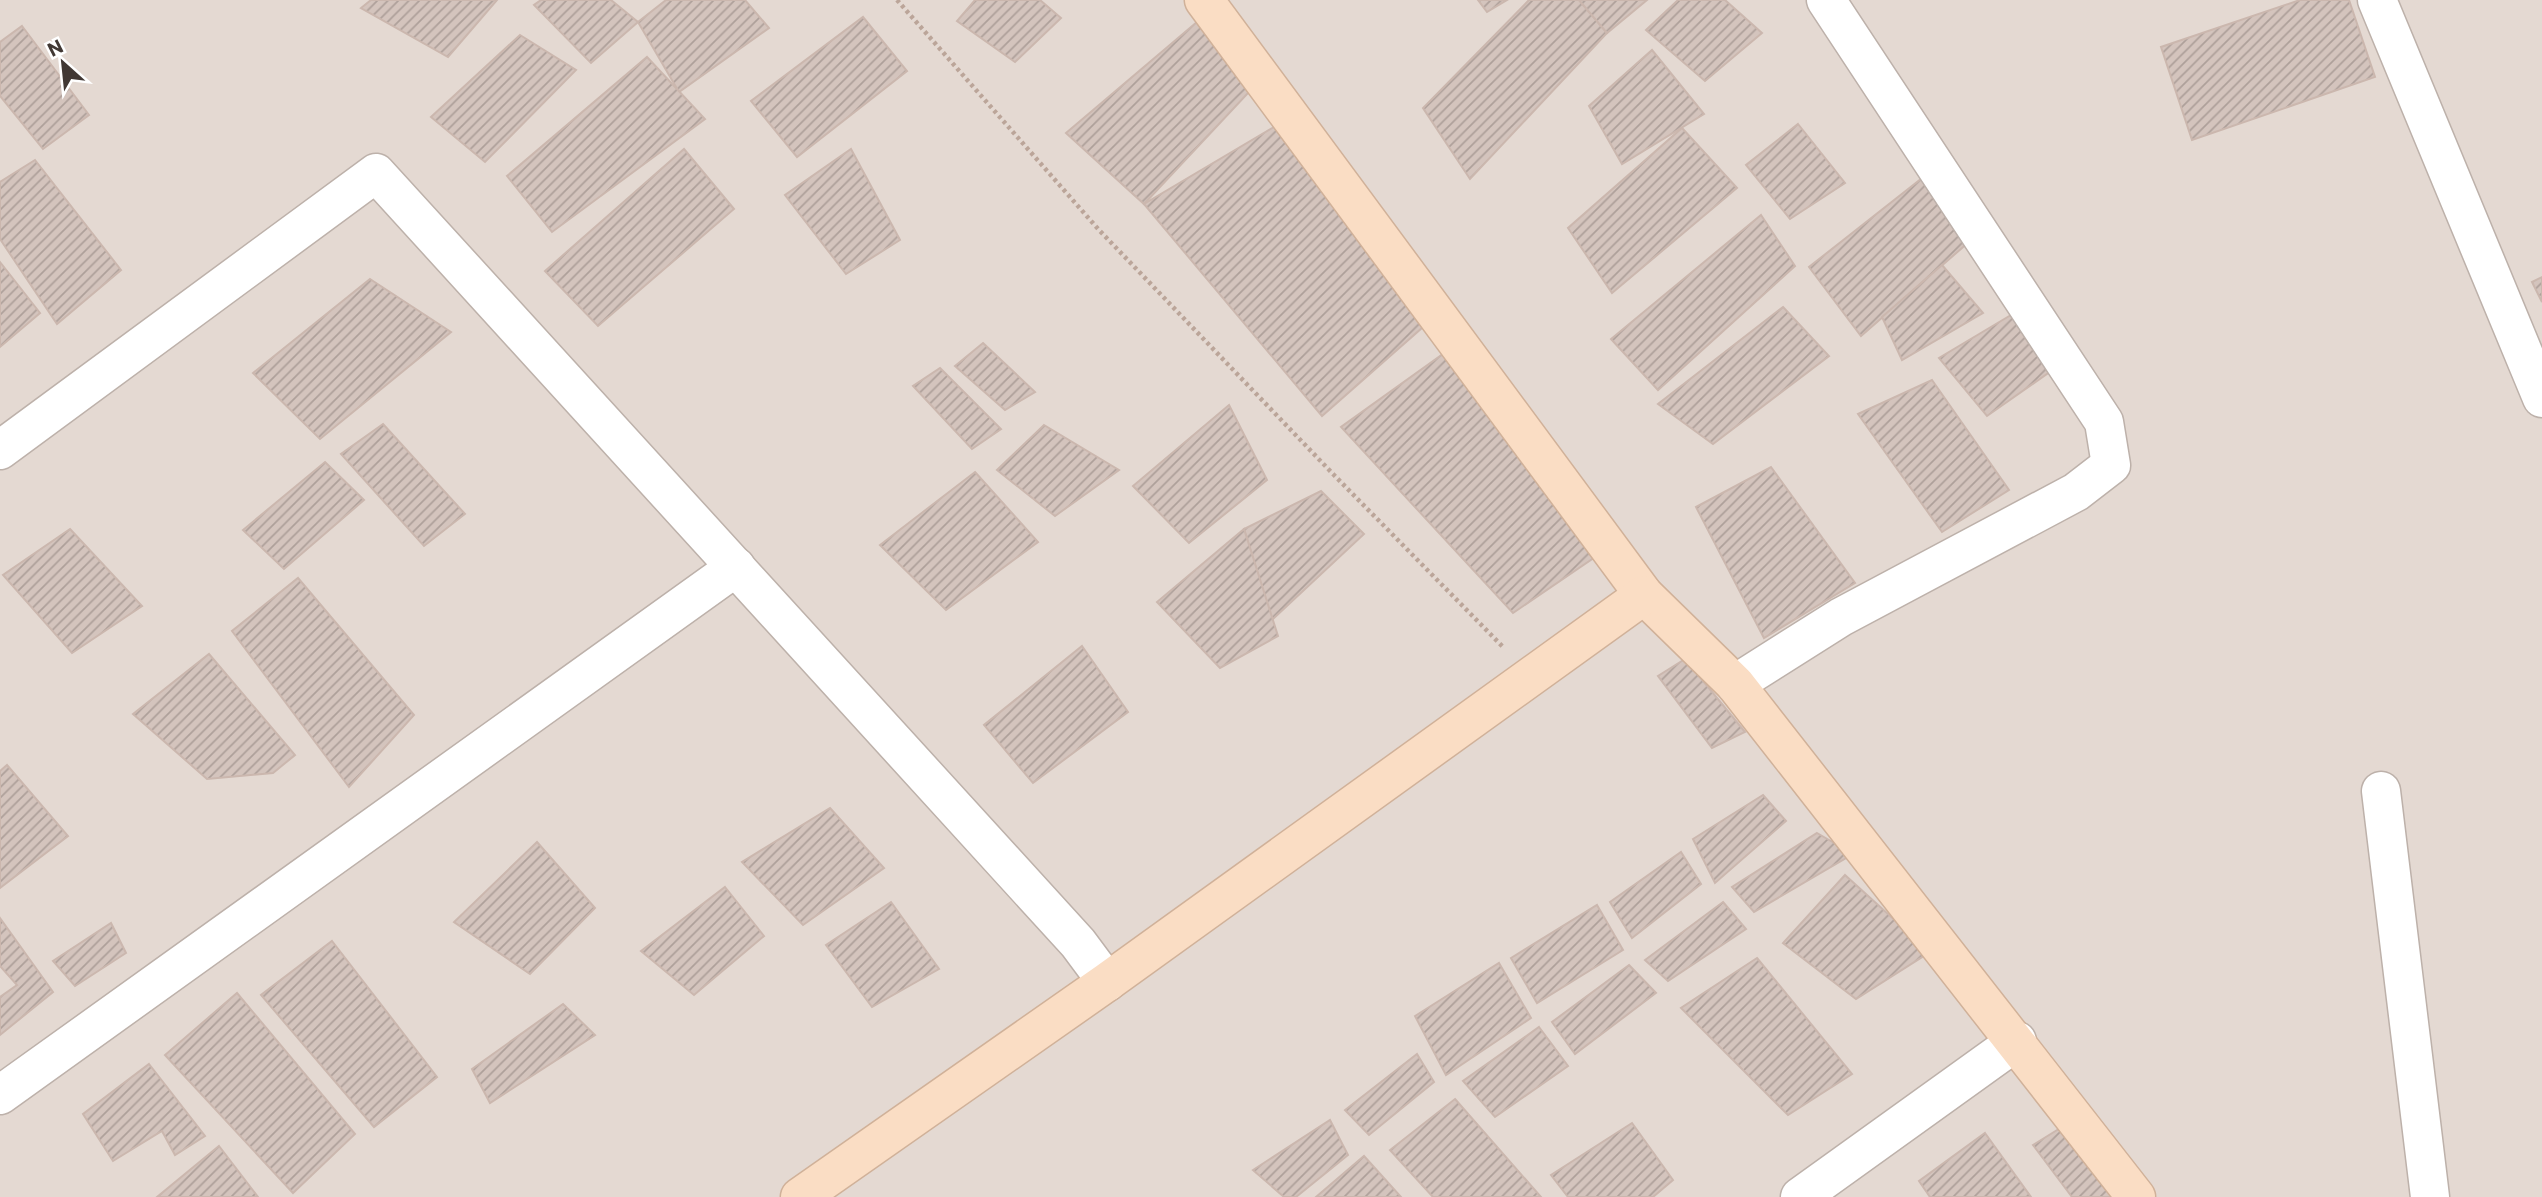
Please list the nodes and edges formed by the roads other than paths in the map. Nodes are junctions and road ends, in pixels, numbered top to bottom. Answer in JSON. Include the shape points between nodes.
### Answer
{"nodes":[{"id":1,"x":1204,"y":0,"type":"edge"},
{"id":2,"x":1826,"y":0,"type":"edge"},
{"id":3,"x":2377,"y":0,"type":"edge"},
{"id":4,"x":2542,"y":398,"type":"edge"},
{"id":5,"x":0,"y":450,"type":"edge"},
{"id":6,"x":736,"y":567,"type":"junction"},
{"id":7,"x":1643,"y":595,"type":"junction"},
{"id":8,"x":1735,"y":684,"type":"junction"},
{"id":9,"x":2381,"y":791,"type":"dead end"},
{"id":10,"x":1107,"y":982,"type":"junction"},
{"id":11,"x":2017,"y":1041,"type":"junction"},
{"id":12,"x":0,"y":1095,"type":"edge"},
{"id":13,"x":800,"y":1197,"type":"edge"},
{"id":14,"x":1800,"y":1197,"type":"edge"},
{"id":15,"x":2136,"y":1197,"type":"edge"},
{"id":16,"x":2430,"y":1197,"type":"edge"}],
"edges":[{"from":1,"to":7,"type":"street"},
{"from":2,"to":8,"type":"street","via":[[2104,422],[2111,465],[2076,492],[1841,617]]},
{"from":3,"to":4,"type":"street"},
{"from":5,"to":6,"type":"street","via":[[376,173]]},
{"from":6,"to":10,"type":"street","via":[[1069,933]]},
{"from":6,"to":12,"type":"street"},
{"from":7,"to":8,"type":"street"},
{"from":7,"to":10,"type":"street"},
{"from":8,"to":11,"type":"street"},
{"from":9,"to":16,"type":"street"},
{"from":10,"to":13,"type":"street"},
{"from":11,"to":14,"type":"street"},
{"from":11,"to":15,"type":"street"}]}
